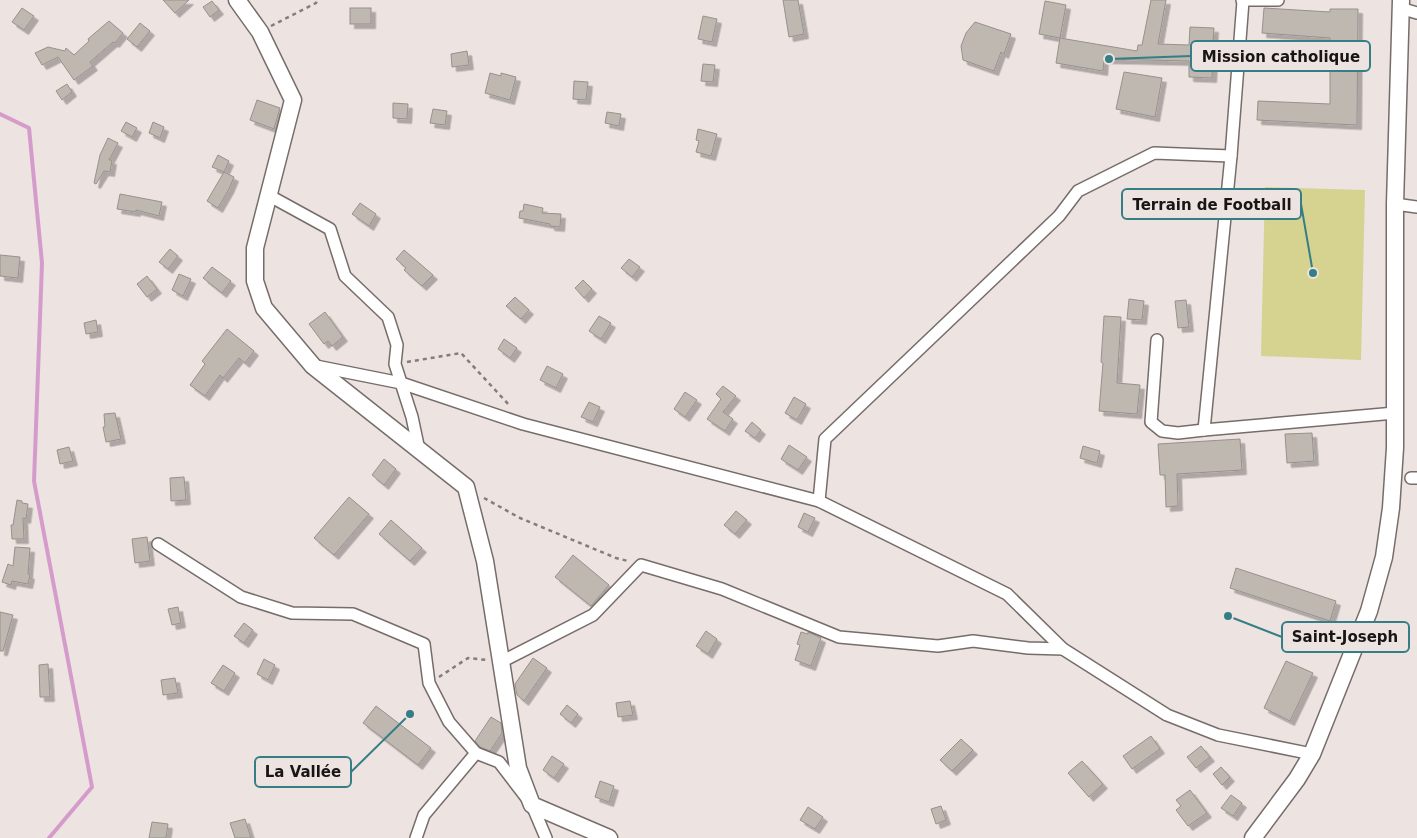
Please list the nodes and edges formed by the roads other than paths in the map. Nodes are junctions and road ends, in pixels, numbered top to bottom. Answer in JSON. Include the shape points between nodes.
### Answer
{"nodes":[{"id":1,"x":237,"y":0,"type":"edge"},
{"id":2,"x":1242,"y":0,"type":"edge"},
{"id":3,"x":1278,"y":0,"type":"edge"},
{"id":4,"x":1400,"y":4,"type":"edge"},
{"id":5,"x":1417,"y":13,"type":"edge"},
{"id":6,"x":1231,"y":156,"type":"junction"},
{"id":7,"x":268,"y":195,"type":"junction"},
{"id":8,"x":1395,"y":204,"type":"junction"},
{"id":9,"x":1417,"y":207,"type":"edge"},
{"id":10,"x":1157,"y":340,"type":"dead end"},
{"id":11,"x":313,"y":366,"type":"junction"},
{"id":12,"x":401,"y":383,"type":"junction"},
{"id":13,"x":1395,"y":413,"type":"junction"},
{"id":14,"x":1204,"y":430,"type":"junction"},
{"id":15,"x":419,"y":450,"type":"junction"},
{"id":16,"x":819,"y":501,"type":"junction"},
{"id":17,"x":158,"y":544,"type":"dead end"},
{"id":18,"x":1063,"y":649,"type":"junction"},
{"id":19,"x":501,"y":662,"type":"junction"},
{"id":20,"x":476,"y":752,"type":"junction"},
{"id":21,"x":1312,"y":754,"type":"junction"},
{"id":22,"x":532,"y":805,"type":"junction"},
{"id":23,"x":416,"y":838,"type":"edge"},
{"id":24,"x":546,"y":838,"type":"edge"},
{"id":25,"x":609,"y":838,"type":"edge"},
{"id":26,"x":1253,"y":838,"type":"edge"}],
"edges":[{"from":1,"to":7,"type":"street","via":[[260,32],[292,100]]},
{"from":2,"to":3,"type":"street"},
{"from":2,"to":6,"type":"street"},
{"from":4,"to":5,"type":"street"},
{"from":4,"to":8,"type":"street"},
{"from":6,"to":14,"type":"street"},
{"from":6,"to":16,"type":"street","via":[[1154,153],[1078,191],[1059,216],[825,438]]},
{"from":7,"to":11,"type":"street","via":[[255,248],[255,281],[264,308]]},
{"from":7,"to":12,"type":"street","via":[[330,229],[345,276],[388,317]]},
{"from":8,"to":9,"type":"street"},
{"from":8,"to":13,"type":"street"},
{"from":10,"to":14,"type":"street","via":[[1151,422],[1162,432]]},
{"from":11,"to":12,"type":"street"},
{"from":11,"to":15,"type":"street"},
{"from":12,"to":15,"type":"street"},
{"from":12,"to":16,"type":"street","via":[[523,424]]},
{"from":13,"to":14,"type":"street"},
{"from":13,"to":21,"type":"street","via":[[1391,508],[1384,557],[1369,611]]},
{"from":15,"to":19,"type":"street","via":[[466,487],[485,561]]},
{"from":16,"to":18,"type":"street","via":[[1008,594]]},
{"from":17,"to":20,"type":"street","via":[[241,597],[292,613],[353,614],[424,644],[429,683],[449,722]]},
{"from":18,"to":19,"type":"street","via":[[973,641],[938,646],[839,637],[722,588],[641,565],[593,614]]},
{"from":18,"to":21,"type":"street","via":[[1167,715],[1218,734]]},
{"from":19,"to":22,"type":"street","via":[[518,768]]},
{"from":20,"to":22,"type":"street","via":[[499,762]]},
{"from":20,"to":23,"type":"street","via":[[424,814]]},
{"from":21,"to":26,"type":"street"},
{"from":22,"to":24,"type":"street"},
{"from":22,"to":25,"type":"street"}]}
